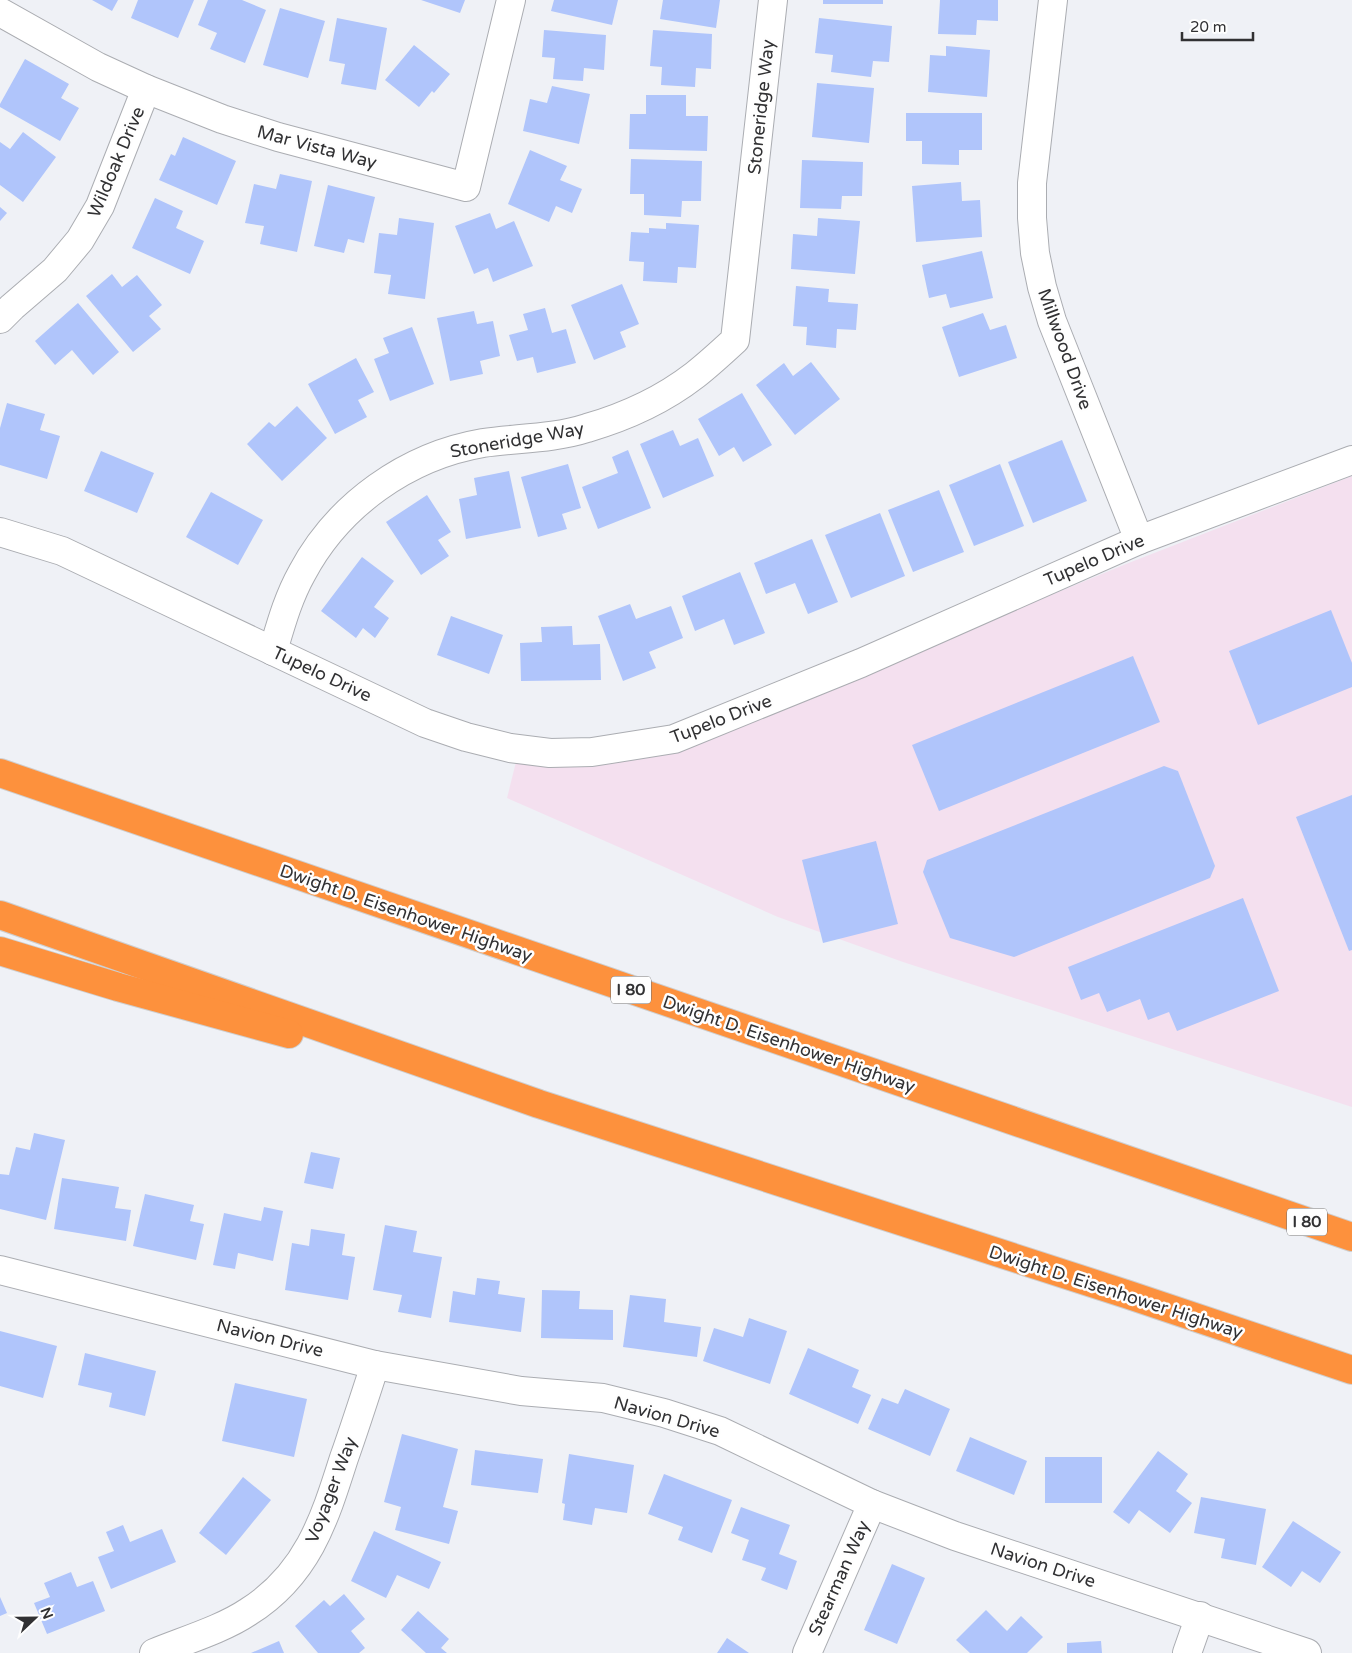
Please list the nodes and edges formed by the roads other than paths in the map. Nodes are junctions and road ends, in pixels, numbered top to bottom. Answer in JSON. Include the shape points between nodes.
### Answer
{"nodes":[{"id":1,"x":511,"y":0,"type":"edge"},
{"id":2,"x":773,"y":0,"type":"edge"},
{"id":3,"x":1053,"y":0,"type":"edge"},
{"id":4,"x":0,"y":12,"type":"edge"},
{"id":5,"x":146,"y":89,"type":"junction"},
{"id":6,"x":0,"y":319,"type":"edge"},
{"id":7,"x":1352,"y":460,"type":"edge"},
{"id":8,"x":0,"y":532,"type":"edge"},
{"id":9,"x":1139,"y":540,"type":"junction"},
{"id":10,"x":273,"y":651,"type":"junction"},
{"id":11,"x":0,"y":773,"type":"edge"},
{"id":12,"x":0,"y":915,"type":"edge"},
{"id":13,"x":0,"y":951,"type":"edge"},
{"id":14,"x":539,"y":1104,"type":"junction"},
{"id":15,"x":1262,"y":1207,"type":"junction"},
{"id":16,"x":1352,"y":1224,"type":"edge"},
{"id":17,"x":1352,"y":1237,"type":"edge"},
{"id":18,"x":0,"y":1270,"type":"edge"},
{"id":19,"x":375,"y":1364,"type":"junction"},
{"id":20,"x":1352,"y":1370,"type":"edge"},
{"id":21,"x":872,"y":1504,"type":"junction"},
{"id":22,"x":1200,"y":1616,"type":"junction"},
{"id":23,"x":154,"y":1653,"type":"edge"},
{"id":24,"x":807,"y":1653,"type":"edge"},
{"id":25,"x":1187,"y":1653,"type":"edge"},
{"id":26,"x":1307,"y":1653,"type":"edge"}],
"edges":[{"from":1,"to":5,"type":"street","name":"Mar Vista Way","via":[[466,187],[278,137]]},
{"from":2,"to":10,"type":"street","name":"Stoneridge Way","via":[[735,340],[695,375],[636,410],[587,428],[553,436],[482,444],[448,452],[384,482],[343,516],[321,543],[287,605]]},
{"from":3,"to":9,"type":"street","name":"Millwood Drive","via":[[1032,183],[1035,253],[1052,321]]},
{"from":4,"to":5,"type":"street","name":"Mar Vista Way","via":[[98,67]]},
{"from":5,"to":6,"type":"street","name":"Wildoak Drive","via":[[100,206],[80,240],[55,270]]},
{"from":7,"to":9,"type":"street","name":"Tupelo Drive"},
{"from":8,"to":10,"type":"street","name":"Tupelo Drive","via":[[62,551]]},
{"from":9,"to":10,"type":"street","name":"Tupelo Drive","via":[[861,663],[674,739],[592,752],[550,753],[510,748],[466,737],[425,723]]},
{"from":11,"to":15,"type":"highway","name":"Dwight D. Eisenhower Highway","number":"I 80"},
{"from":12,"to":14,"type":"highway","name":"Dwight D. Eisenhower Highway"},
{"from":13,"to":14,"type":"highway"},
{"from":14,"to":20,"type":"highway","name":"Dwight D. Eisenhower Highway"},
{"from":15,"to":16,"type":"highway"},
{"from":15,"to":17,"type":"highway","name":"Dwight D. Eisenhower Highway","number":"I 80"},
{"from":18,"to":19,"type":"street","name":"Navion Drive"},
{"from":19,"to":21,"type":"street","name":"Navion Drive","via":[[521,1391],[603,1398],[664,1413],[720,1431]]},
{"from":19,"to":23,"type":"street","name":"Voyager Way","via":[[328,1507],[315,1539],[297,1568],[275,1592],[248,1612]]},
{"from":21,"to":22,"type":"street","name":"Navion Drive","via":[[955,1536]]},
{"from":21,"to":24,"type":"street","name":"Stearman Way"},
{"from":22,"to":25,"type":"street"},
{"from":22,"to":26,"type":"street","name":"Navion Drive"}]}
